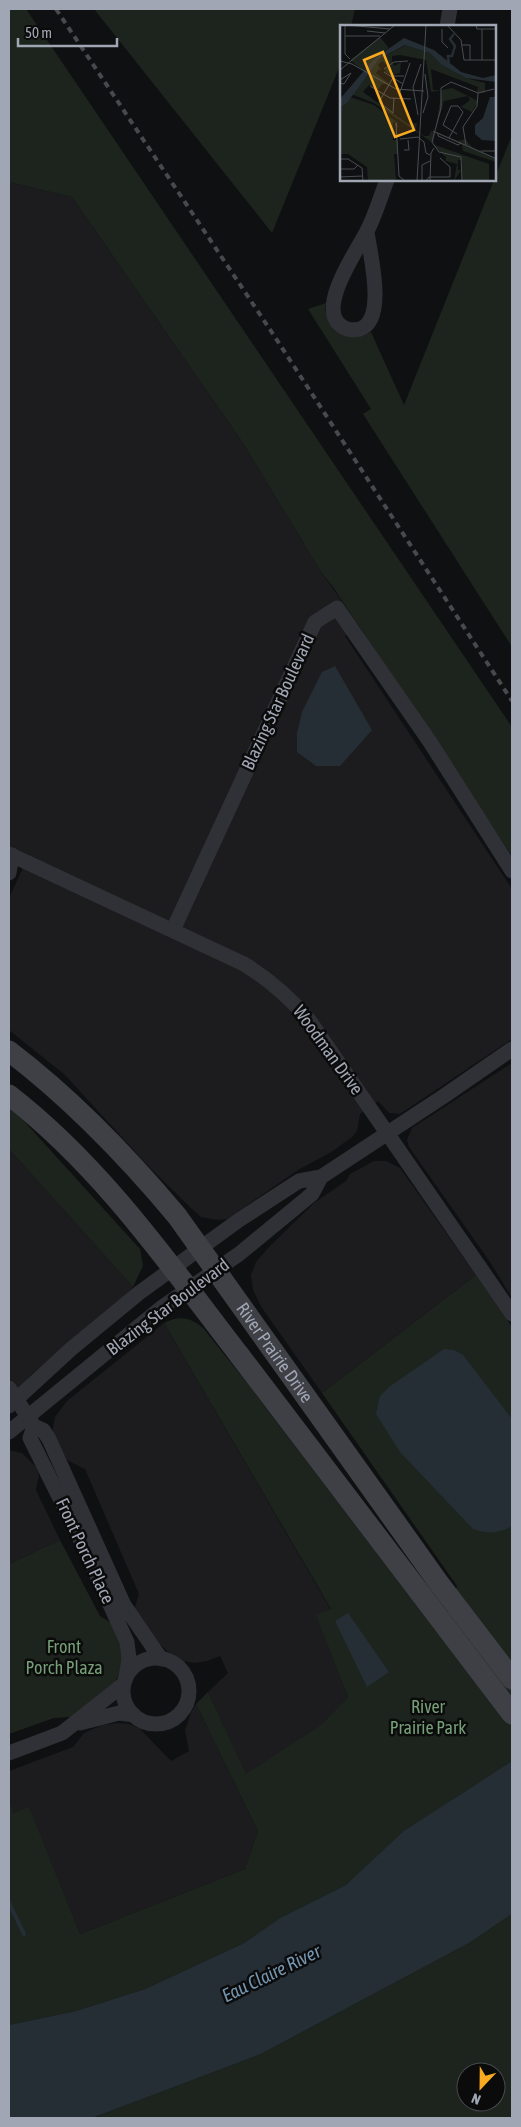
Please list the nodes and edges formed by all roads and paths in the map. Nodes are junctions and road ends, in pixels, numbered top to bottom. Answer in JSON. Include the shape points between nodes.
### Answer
{"nodes":[{"id":1,"x":450,"y":9,"type":"edge"},
{"id":2,"x":447,"y":25,"type":"edge"},
{"id":3,"x":387,"y":181,"type":"edge"},
{"id":4,"x":366,"y":232,"type":"junction"},
{"id":5,"x":10,"y":856,"type":"edge"},
{"id":6,"x":512,"y":872,"type":"edge"},
{"id":7,"x":9,"y":873,"type":"edge"},
{"id":8,"x":173,"y":930,"type":"junction"},
{"id":9,"x":512,"y":1048,"type":"edge"},
{"id":10,"x":9,"y":1051,"type":"edge"},
{"id":11,"x":9,"y":1096,"type":"edge"},
{"id":12,"x":386,"y":1133,"type":"junction"},
{"id":13,"x":321,"y":1177,"type":"junction"},
{"id":14,"x":201,"y":1248,"type":"junction"},
{"id":15,"x":173,"y":1269,"type":"junction"},
{"id":16,"x":216,"y":1271,"type":"junction"},
{"id":17,"x":189,"y":1290,"type":"junction"},
{"id":18,"x":512,"y":1314,"type":"edge"},
{"id":19,"x":11,"y":1398,"type":"edge"},
{"id":20,"x":31,"y":1422,"type":"junction"},
{"id":21,"x":9,"y":1432,"type":"edge"},
{"id":22,"x":430,"y":1588,"type":"junction"},
{"id":23,"x":161,"y":1659,"type":"junction"},
{"id":24,"x":512,"y":1679,"type":"edge"},
{"id":25,"x":125,"y":1681,"type":"junction"},
{"id":26,"x":512,"y":1714,"type":"edge"},
{"id":27,"x":134,"y":1715,"type":"junction"},
{"id":28,"x":73,"y":1724,"type":"junction"},
{"id":29,"x":9,"y":1753,"type":"edge"}],
"edges":[{"from":1,"to":2,"type":"street"},
{"from":3,"to":4,"type":"street"},
{"from":4,"to":4,"type":"street","via":[[333,303],[335,320],[349,330],[365,327],[373,315],[375,295]]},
{"from":5,"to":7,"type":"street"},
{"from":5,"to":8,"type":"street","name":"Woodman Drive"},
{"from":6,"to":8,"type":"street","name":"Blazing Star Boulevard","via":[[430,742],[337,608],[315,622]]},
{"from":8,"to":12,"type":"street","name":"Woodman Drive","via":[[244,964],[288,996],[310,1020]]},
{"from":9,"to":12,"type":"street","name":"Blazing Star Boulevard"},
{"from":10,"to":14,"type":"main road","name":"River Prairie Drive","via":[[64,1094],[108,1138]]},
{"from":11,"to":15,"type":"main road","name":"River Prairie Drive","via":[[57,1137],[111,1191]]},
{"from":12,"to":13,"type":"street","name":"Blazing Star Boulevard"},
{"from":12,"to":18,"type":"street","name":"Woodman Drive"},
{"from":13,"to":14,"type":"street","name":"Blazing Star Boulevard","via":[[299,1181]]},
{"from":13,"to":16,"type":"street","name":"Blazing Star Boulevard","via":[[312,1194]]},
{"from":14,"to":15,"type":"street","name":"Blazing Star Boulevard"},
{"from":14,"to":16,"type":"main road","name":"River Prairie Drive"},
{"from":15,"to":17,"type":"main road","name":"River Prairie Drive"},
{"from":15,"to":19,"type":"street","name":"Blazing Star Boulevard"},
{"from":16,"to":17,"type":"street","name":"Blazing Star Boulevard"},
{"from":16,"to":22,"type":"main road","name":"River Prairie Drive"},
{"from":17,"to":20,"type":"street","name":"Blazing Star Boulevard","via":[[160,1308]]},
{"from":17,"to":22,"type":"main road","name":"River Prairie Drive"},
{"from":19,"to":20,"type":"street","name":"Front Porch Place"},
{"from":20,"to":21,"type":"street","name":"Blazing Star Boulevard"},
{"from":20,"to":23,"type":"street","name":"Front Porch Place","via":[[43,1430],[54,1447],[124,1605]]},
{"from":20,"to":25,"type":"street","name":"Front Porch Place","via":[[30,1438],[127,1642],[129,1658]]},
{"from":22,"to":24,"type":"main road","name":"River Prairie Drive"},
{"from":22,"to":26,"type":"main road","name":"River Prairie Drive"},
{"from":23,"to":25,"type":"street","via":[[140,1662]]},
{"from":23,"to":27,"type":"street","name":"Front Porch Place","via":[[173,1663],[185,1676],[189,1693],[187,1702],[182,1711],[167,1722],[148,1723]]},
{"from":25,"to":27,"type":"street","name":"Front Porch Place","via":[[125,1701]]},
{"from":25,"to":28,"type":"street"},
{"from":27,"to":28,"type":"street","via":[[119,1713]]},
{"from":28,"to":29,"type":"street","via":[[62,1733]]}]}
